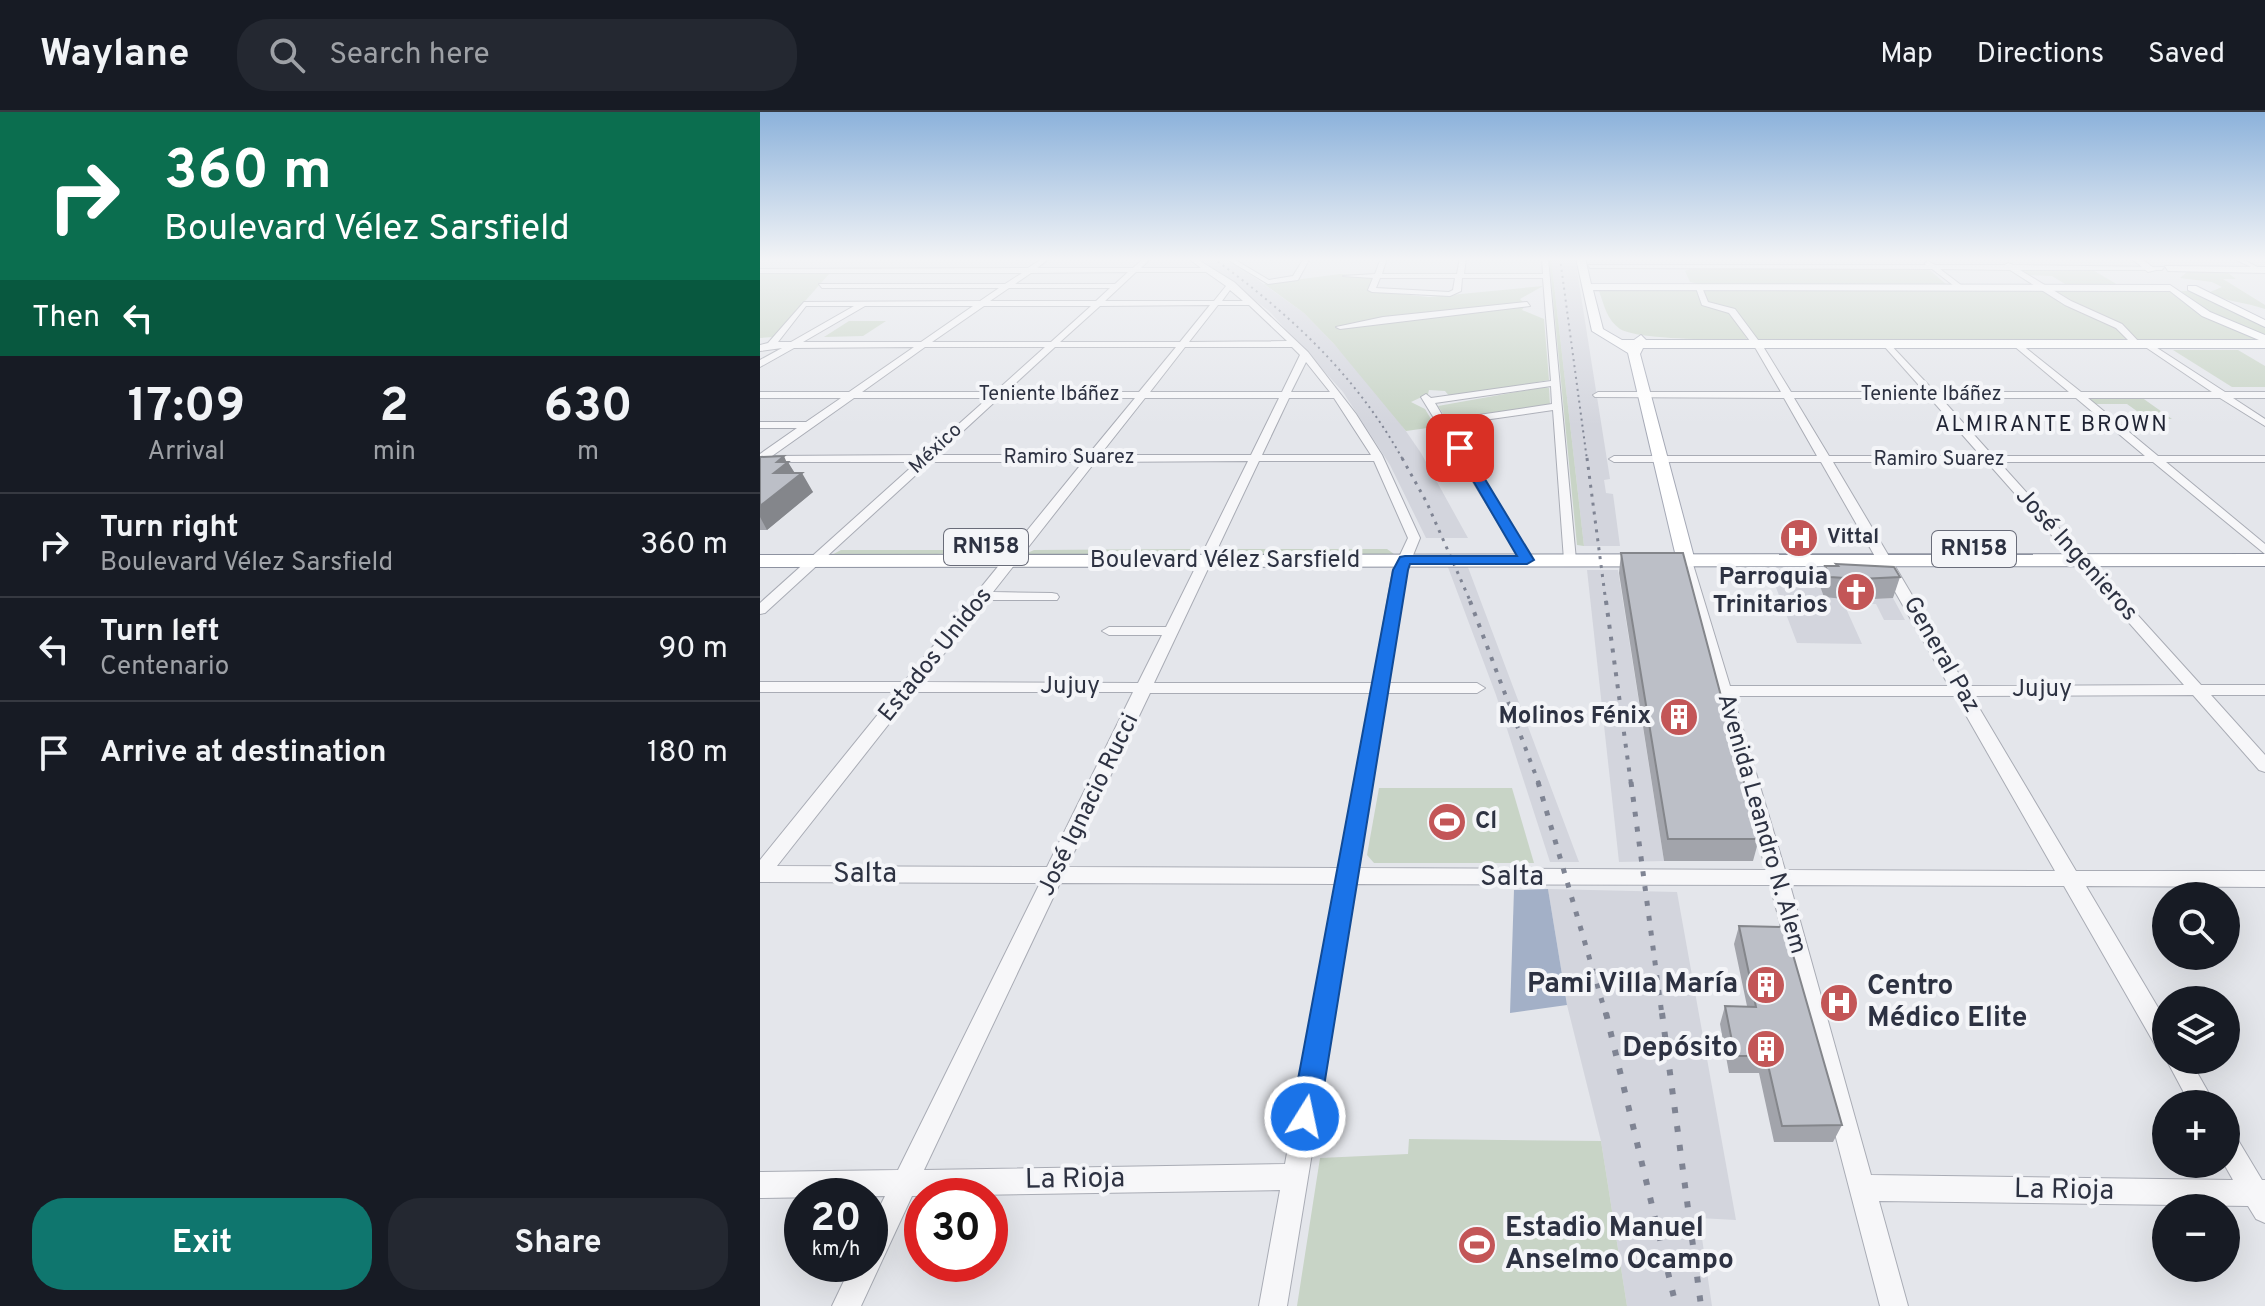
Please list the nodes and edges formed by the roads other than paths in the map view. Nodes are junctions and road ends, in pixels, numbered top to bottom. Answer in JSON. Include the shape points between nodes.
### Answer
{"nodes":[{"id":1,"x":795,"y":314,"type":"edge"},
{"id":2,"x":847,"y":314,"type":"edge"},
{"id":3,"x":966,"y":314,"type":"edge"},
{"id":4,"x":1085,"y":314,"type":"edge"},
{"id":5,"x":1206,"y":314,"type":"edge"},
{"id":6,"x":1265,"y":314,"type":"edge"},
{"id":7,"x":1437,"y":314,"type":"edge"},
{"id":8,"x":1540,"y":314,"type":"edge"},
{"id":9,"x":1549,"y":314,"type":"edge"},
{"id":10,"x":1594,"y":314,"type":"edge"},
{"id":11,"x":1602,"y":314,"type":"edge"},
{"id":12,"x":1734,"y":314,"type":"edge"},
{"id":13,"x":2094,"y":314,"type":"edge"},
{"id":14,"x":2206,"y":314,"type":"edge"},
{"id":15,"x":2244,"y":314,"type":"edge"},
{"id":16,"x":1549,"y":317,"type":"junction"},
{"id":17,"x":1379,"y":320,"type":"junction"},
{"id":18,"x":2265,"y":324,"type":"edge"},
{"id":19,"x":1340,"y":327,"type":"dead end"},
{"id":20,"x":1393,"y":335,"type":"dead end"},
{"id":21,"x":2265,"y":341,"type":"edge"},
{"id":22,"x":1628,"y":342,"type":"junction"},
{"id":23,"x":1183,"y":343,"type":"junction"},
{"id":24,"x":923,"y":344,"type":"junction"},
{"id":25,"x":1051,"y":344,"type":"junction"},
{"id":26,"x":1296,"y":344,"type":"junction"},
{"id":27,"x":1756,"y":344,"type":"junction"},
{"id":28,"x":1887,"y":344,"type":"junction"},
{"id":29,"x":2017,"y":344,"type":"junction"},
{"id":30,"x":2141,"y":344,"type":"junction"},
{"id":31,"x":794,"y":345,"type":"junction"},
{"id":32,"x":765,"y":346,"type":"edge"},
{"id":33,"x":1305,"y":354,"type":"junction"},
{"id":34,"x":760,"y":364,"type":"edge"},
{"id":35,"x":1554,"y":383,"type":"junction"},
{"id":36,"x":1142,"y":394,"type":"junction"},
{"id":37,"x":2221,"y":394,"type":"junction"},
{"id":38,"x":760,"y":395,"type":"edge"},
{"id":39,"x":851,"y":395,"type":"junction"},
{"id":40,"x":994,"y":395,"type":"junction"},
{"id":41,"x":1286,"y":395,"type":"junction"},
{"id":42,"x":1337,"y":395,"type":"junction"},
{"id":43,"x":1598,"y":395,"type":"dead end"},
{"id":44,"x":1645,"y":395,"type":"junction"},
{"id":45,"x":1788,"y":395,"type":"junction"},
{"id":46,"x":1933,"y":395,"type":"junction"},
{"id":47,"x":2079,"y":395,"type":"junction"},
{"id":48,"x":2265,"y":395,"type":"edge"},
{"id":49,"x":1555,"y":407,"type":"junction"},
{"id":50,"x":1444,"y":423,"type":"junction"},
{"id":51,"x":2265,"y":423,"type":"edge"},
{"id":52,"x":760,"y":425,"type":"edge"},
{"id":53,"x":809,"y":425,"type":"junction"},
{"id":54,"x":1092,"y":458,"type":"junction"},
{"id":55,"x":1254,"y":458,"type":"junction"},
{"id":56,"x":1378,"y":458,"type":"junction"},
{"id":57,"x":760,"y":459,"type":"edge"},
{"id":58,"x":926,"y":459,"type":"junction"},
{"id":59,"x":1614,"y":459,"type":"dead end"},
{"id":60,"x":1661,"y":459,"type":"junction"},
{"id":61,"x":1825,"y":459,"type":"junction"},
{"id":62,"x":2155,"y":459,"type":"junction"},
{"id":63,"x":2265,"y":459,"type":"edge"},
{"id":64,"x":1991,"y":460,"type":"junction"},
{"id":65,"x":760,"y":546,"type":"edge"},
{"id":66,"x":829,"y":546,"type":"junction"},
{"id":67,"x":2265,"y":552,"type":"edge"},
{"id":68,"x":1016,"y":554,"type":"junction"},
{"id":69,"x":1208,"y":554,"type":"junction"},
{"id":70,"x":1408,"y":554,"type":"junction"},
{"id":71,"x":1524,"y":554,"type":"junction"},
{"id":72,"x":1882,"y":554,"type":"junction"},
{"id":73,"x":2076,"y":554,"type":"junction"},
{"id":74,"x":1570,"y":555,"type":"junction"},
{"id":75,"x":1685,"y":555,"type":"junction"},
{"id":76,"x":760,"y":561,"type":"edge"},
{"id":77,"x":813,"y":562,"type":"junction"},
{"id":78,"x":983,"y":596,"type":"junction"},
{"id":79,"x":1052,"y":597,"type":"dead end"},
{"id":80,"x":760,"y":610,"type":"edge"},
{"id":81,"x":1109,"y":631,"type":"dead end"},
{"id":82,"x":1170,"y":631,"type":"junction"},
{"id":83,"x":760,"y":687,"type":"edge"},
{"id":84,"x":1146,"y":687,"type":"junction"},
{"id":85,"x":1379,"y":687,"type":"junction"},
{"id":86,"x":910,"y":688,"type":"junction"},
{"id":87,"x":1477,"y":688,"type":"dead end"},
{"id":88,"x":1962,"y":690,"type":"junction"},
{"id":89,"x":2197,"y":690,"type":"junction"},
{"id":90,"x":2265,"y":690,"type":"edge"},
{"id":91,"x":1723,"y":691,"type":"junction"},
{"id":92,"x":2265,"y":766,"type":"edge"},
{"id":93,"x":760,"y":874,"type":"edge"},
{"id":94,"x":1055,"y":876,"type":"junction"},
{"id":95,"x":1346,"y":877,"type":"junction"},
{"id":96,"x":1778,"y":878,"type":"junction"},
{"id":97,"x":2070,"y":879,"type":"junction"},
{"id":98,"x":2265,"y":879,"type":"edge"},
{"id":99,"x":2152,"y":1018,"type":"edge"},
{"id":100,"x":2240,"y":1165,"type":"edge"},
{"id":101,"x":1295,"y":1177,"type":"junction"},
{"id":102,"x":907,"y":1178,"type":"edge"},
{"id":103,"x":1008,"y":1181,"type":"edge"},
{"id":104,"x":904,"y":1183,"type":"edge"},
{"id":105,"x":760,"y":1185,"type":"edge"},
{"id":106,"x":904,"y":1185,"type":"edge"},
{"id":107,"x":1862,"y":1188,"type":"junction"},
{"id":108,"x":2262,"y":1199,"type":"edge"},
{"id":109,"x":888,"y":1218,"type":"edge"},
{"id":110,"x":857,"y":1282,"type":"edge"},
{"id":111,"x":846,"y":1306,"type":"edge"},
{"id":112,"x":1273,"y":1306,"type":"edge"},
{"id":113,"x":1894,"y":1306,"type":"edge"}],
"edges":[{"from":1,"to":32,"type":"street"},
{"from":2,"to":31,"type":"street"},
{"from":3,"to":24,"type":"street"},
{"from":4,"to":25,"type":"street","name":"México"},
{"from":5,"to":23,"type":"street","name":"Estados Unidos"},
{"from":6,"to":26,"type":"street"},
{"from":7,"to":17,"type":"street"},
{"from":8,"to":16,"type":"street"},
{"from":9,"to":16,"type":"street"},
{"from":10,"to":22,"type":"main road","via":[[1596,328]]},
{"from":11,"to":22,"type":"main road"},
{"from":12,"to":27,"type":"street","name":"General Paz"},
{"from":13,"to":30,"type":"street"},
{"from":14,"to":21,"type":"main road"},
{"from":15,"to":18,"type":"main road"},
{"from":16,"to":35,"type":"street"},
{"from":17,"to":19,"type":"street"},
{"from":17,"to":20,"type":"street"},
{"from":21,"to":30,"type":"main road"},
{"from":22,"to":27,"type":"main road"},
{"from":22,"to":44,"type":"main road","name":"Avenida Leandro N. Alem"},
{"from":23,"to":25,"type":"street"},
{"from":23,"to":26,"type":"street"},
{"from":23,"to":36,"type":"street","name":"Estados Unidos"},
{"from":24,"to":25,"type":"street"},
{"from":24,"to":31,"type":"street"},
{"from":24,"to":39,"type":"street"},
{"from":25,"to":40,"type":"street","name":"México"},
{"from":26,"to":33,"type":"street"},
{"from":27,"to":28,"type":"main road"},
{"from":27,"to":45,"type":"street","name":"General Paz"},
{"from":28,"to":29,"type":"main road"},
{"from":28,"to":46,"type":"street","name":"José Ingenieros"},
{"from":29,"to":30,"type":"main road"},
{"from":29,"to":47,"type":"street"},
{"from":30,"to":37,"type":"street"},
{"from":31,"to":32,"type":"street"},
{"from":31,"to":34,"type":"street"},
{"from":33,"to":41,"type":"street","name":"José Ignacio Rucci"},
{"from":33,"to":42,"type":"street"},
{"from":35,"to":49,"type":"street"},
{"from":35,"to":50,"type":"street","via":[[1428,399]]},
{"from":36,"to":40,"type":"street","name":"Teniente Ibáñez"},
{"from":36,"to":41,"type":"street","name":"Teniente Ibáñez"},
{"from":36,"to":54,"type":"street","name":"Estados Unidos"},
{"from":37,"to":47,"type":"street","name":"Teniente Ibáñez"},
{"from":37,"to":48,"type":"street","name":"Teniente Ibáñez"},
{"from":37,"to":51,"type":"street"},
{"from":38,"to":39,"type":"street","name":"Teniente Ibáñez"},
{"from":39,"to":40,"type":"street","name":"Teniente Ibáñez"},
{"from":39,"to":53,"type":"street"},
{"from":40,"to":58,"type":"street","name":"México"},
{"from":41,"to":42,"type":"street","name":"Teniente Ibáñez"},
{"from":41,"to":55,"type":"street","name":"José Ignacio Rucci"},
{"from":42,"to":56,"type":"street"},
{"from":43,"to":44,"type":"street","name":"Teniente Ibáñez"},
{"from":44,"to":45,"type":"street","name":"Teniente Ibáñez"},
{"from":44,"to":60,"type":"main road","name":"Avenida Leandro N. Alem"},
{"from":45,"to":46,"type":"street","name":"Teniente Ibáñez"},
{"from":45,"to":61,"type":"street","name":"General Paz"},
{"from":46,"to":47,"type":"street","name":"Teniente Ibáñez"},
{"from":46,"to":64,"type":"street","name":"José Ingenieros"},
{"from":47,"to":62,"type":"street"},
{"from":49,"to":50,"type":"street"},
{"from":49,"to":74,"type":"street"},
{"from":50,"to":71,"type":"street"},
{"from":52,"to":53,"type":"street"},
{"from":53,"to":57,"type":"street"},
{"from":54,"to":55,"type":"street","name":"Ramiro Suarez"},
{"from":54,"to":58,"type":"street","name":"Ramiro Suarez"},
{"from":54,"to":68,"type":"street","name":"Estados Unidos"},
{"from":55,"to":56,"type":"street","name":"Ramiro Suarez"},
{"from":55,"to":69,"type":"street","name":"José Ignacio Rucci"},
{"from":56,"to":70,"type":"street","via":[[1414,538]]},
{"from":57,"to":58,"type":"street","name":"Ramiro Suarez"},
{"from":58,"to":66,"type":"street","name":"México"},
{"from":59,"to":60,"type":"street","name":"Ramiro Suarez"},
{"from":60,"to":61,"type":"street","name":"Ramiro Suarez"},
{"from":60,"to":75,"type":"main road","name":"Avenida Leandro N. Alem"},
{"from":61,"to":64,"type":"street","name":"Ramiro Suarez"},
{"from":61,"to":72,"type":"street","name":"General Paz"},
{"from":62,"to":63,"type":"street","name":"Ramiro Suarez"},
{"from":62,"to":64,"type":"street","name":"Ramiro Suarez"},
{"from":62,"to":67,"type":"street"},
{"from":64,"to":73,"type":"street","name":"José Ingenieros"},
{"from":65,"to":66,"type":"highway","name":"Boulevard Vélez Sarsfield","number":"RN158"},
{"from":66,"to":68,"type":"highway","name":"Boulevard Vélez Sarsfield","number":"RN158"},
{"from":66,"to":77,"type":"street","name":"México"},
{"from":67,"to":73,"type":"highway","name":"Boulevard Vélez Sarsfield","number":"RN158"},
{"from":68,"to":69,"type":"highway","name":"Boulevard Vélez Sarsfield","number":"RN158"},
{"from":68,"to":77,"type":"highway","name":"Boulevard Vélez Sarsfield","number":"RN158"},
{"from":68,"to":78,"type":"street","name":"Estados Unidos"},
{"from":69,"to":70,"type":"highway","name":"Boulevard Vélez Sarsfield","number":"RN158"},
{"from":69,"to":82,"type":"street","name":"José Ignacio Rucci"},
{"from":70,"to":71,"type":"highway","name":"Boulevard Vélez Sarsfield","number":"RN158"},
{"from":70,"to":85,"type":"street"},
{"from":71,"to":74,"type":"highway","name":"Boulevard Vélez Sarsfield","number":"RN158"},
{"from":72,"to":73,"type":"highway","name":"Boulevard Vélez Sarsfield","number":"RN158"},
{"from":72,"to":75,"type":"highway","name":"Boulevard Vélez Sarsfield","number":"RN158"},
{"from":72,"to":88,"type":"street","name":"General Paz"},
{"from":73,"to":89,"type":"street","name":"José Ingenieros"},
{"from":74,"to":75,"type":"highway","name":"Boulevard Vélez Sarsfield","number":"RN158"},
{"from":75,"to":91,"type":"street","name":"Avenida Leandro N. Alem"},
{"from":76,"to":77,"type":"highway","name":"Boulevard Vélez Sarsfield","number":"RN158"},
{"from":77,"to":80,"type":"street","name":"México"},
{"from":78,"to":79,"type":"street"},
{"from":78,"to":86,"type":"street","name":"Estados Unidos"},
{"from":81,"to":82,"type":"street"},
{"from":82,"to":84,"type":"street","name":"José Ignacio Rucci"},
{"from":83,"to":86,"type":"street","name":"Jujuy"},
{"from":84,"to":85,"type":"street","name":"Jujuy"},
{"from":84,"to":86,"type":"street","name":"Jujuy"},
{"from":84,"to":94,"type":"street","name":"José Ignacio Rucci"},
{"from":85,"to":87,"type":"street","name":"Jujuy"},
{"from":85,"to":95,"type":"street"},
{"from":86,"to":93,"type":"street","name":"Estados Unidos"},
{"from":88,"to":89,"type":"street","name":"Jujuy"},
{"from":88,"to":91,"type":"street","name":"Jujuy"},
{"from":88,"to":97,"type":"street","name":"General Paz"},
{"from":89,"to":90,"type":"street","name":"Jujuy"},
{"from":89,"to":92,"type":"street","name":"José Ingenieros"},
{"from":91,"to":96,"type":"street","name":"Avenida Leandro N. Alem"},
{"from":93,"to":94,"type":"street","name":"Salta"},
{"from":94,"to":95,"type":"street","name":"Salta"},
{"from":94,"to":102,"type":"street","name":"José Ignacio Rucci"},
{"from":95,"to":96,"type":"street","name":"Salta"},
{"from":95,"to":101,"type":"street"},
{"from":96,"to":97,"type":"street","name":"Salta"},
{"from":96,"to":107,"type":"street","name":"Avenida Leandro N. Alem"},
{"from":97,"to":98,"type":"street","name":"Salta"},
{"from":97,"to":99,"type":"street","name":"General Paz"},
{"from":100,"to":108,"type":"street"},
{"from":101,"to":103,"type":"street","name":"La Rioja"},
{"from":101,"to":112,"type":"street"},
{"from":104,"to":105,"type":"street","name":"La Rioja"},
{"from":106,"to":109,"type":"street","name":"José Ignacio Rucci"},
{"from":107,"to":108,"type":"street","name":"La Rioja"},
{"from":107,"to":113,"type":"street","name":"Avenida Leandro N. Alem"},
{"from":110,"to":111,"type":"street"}]}
